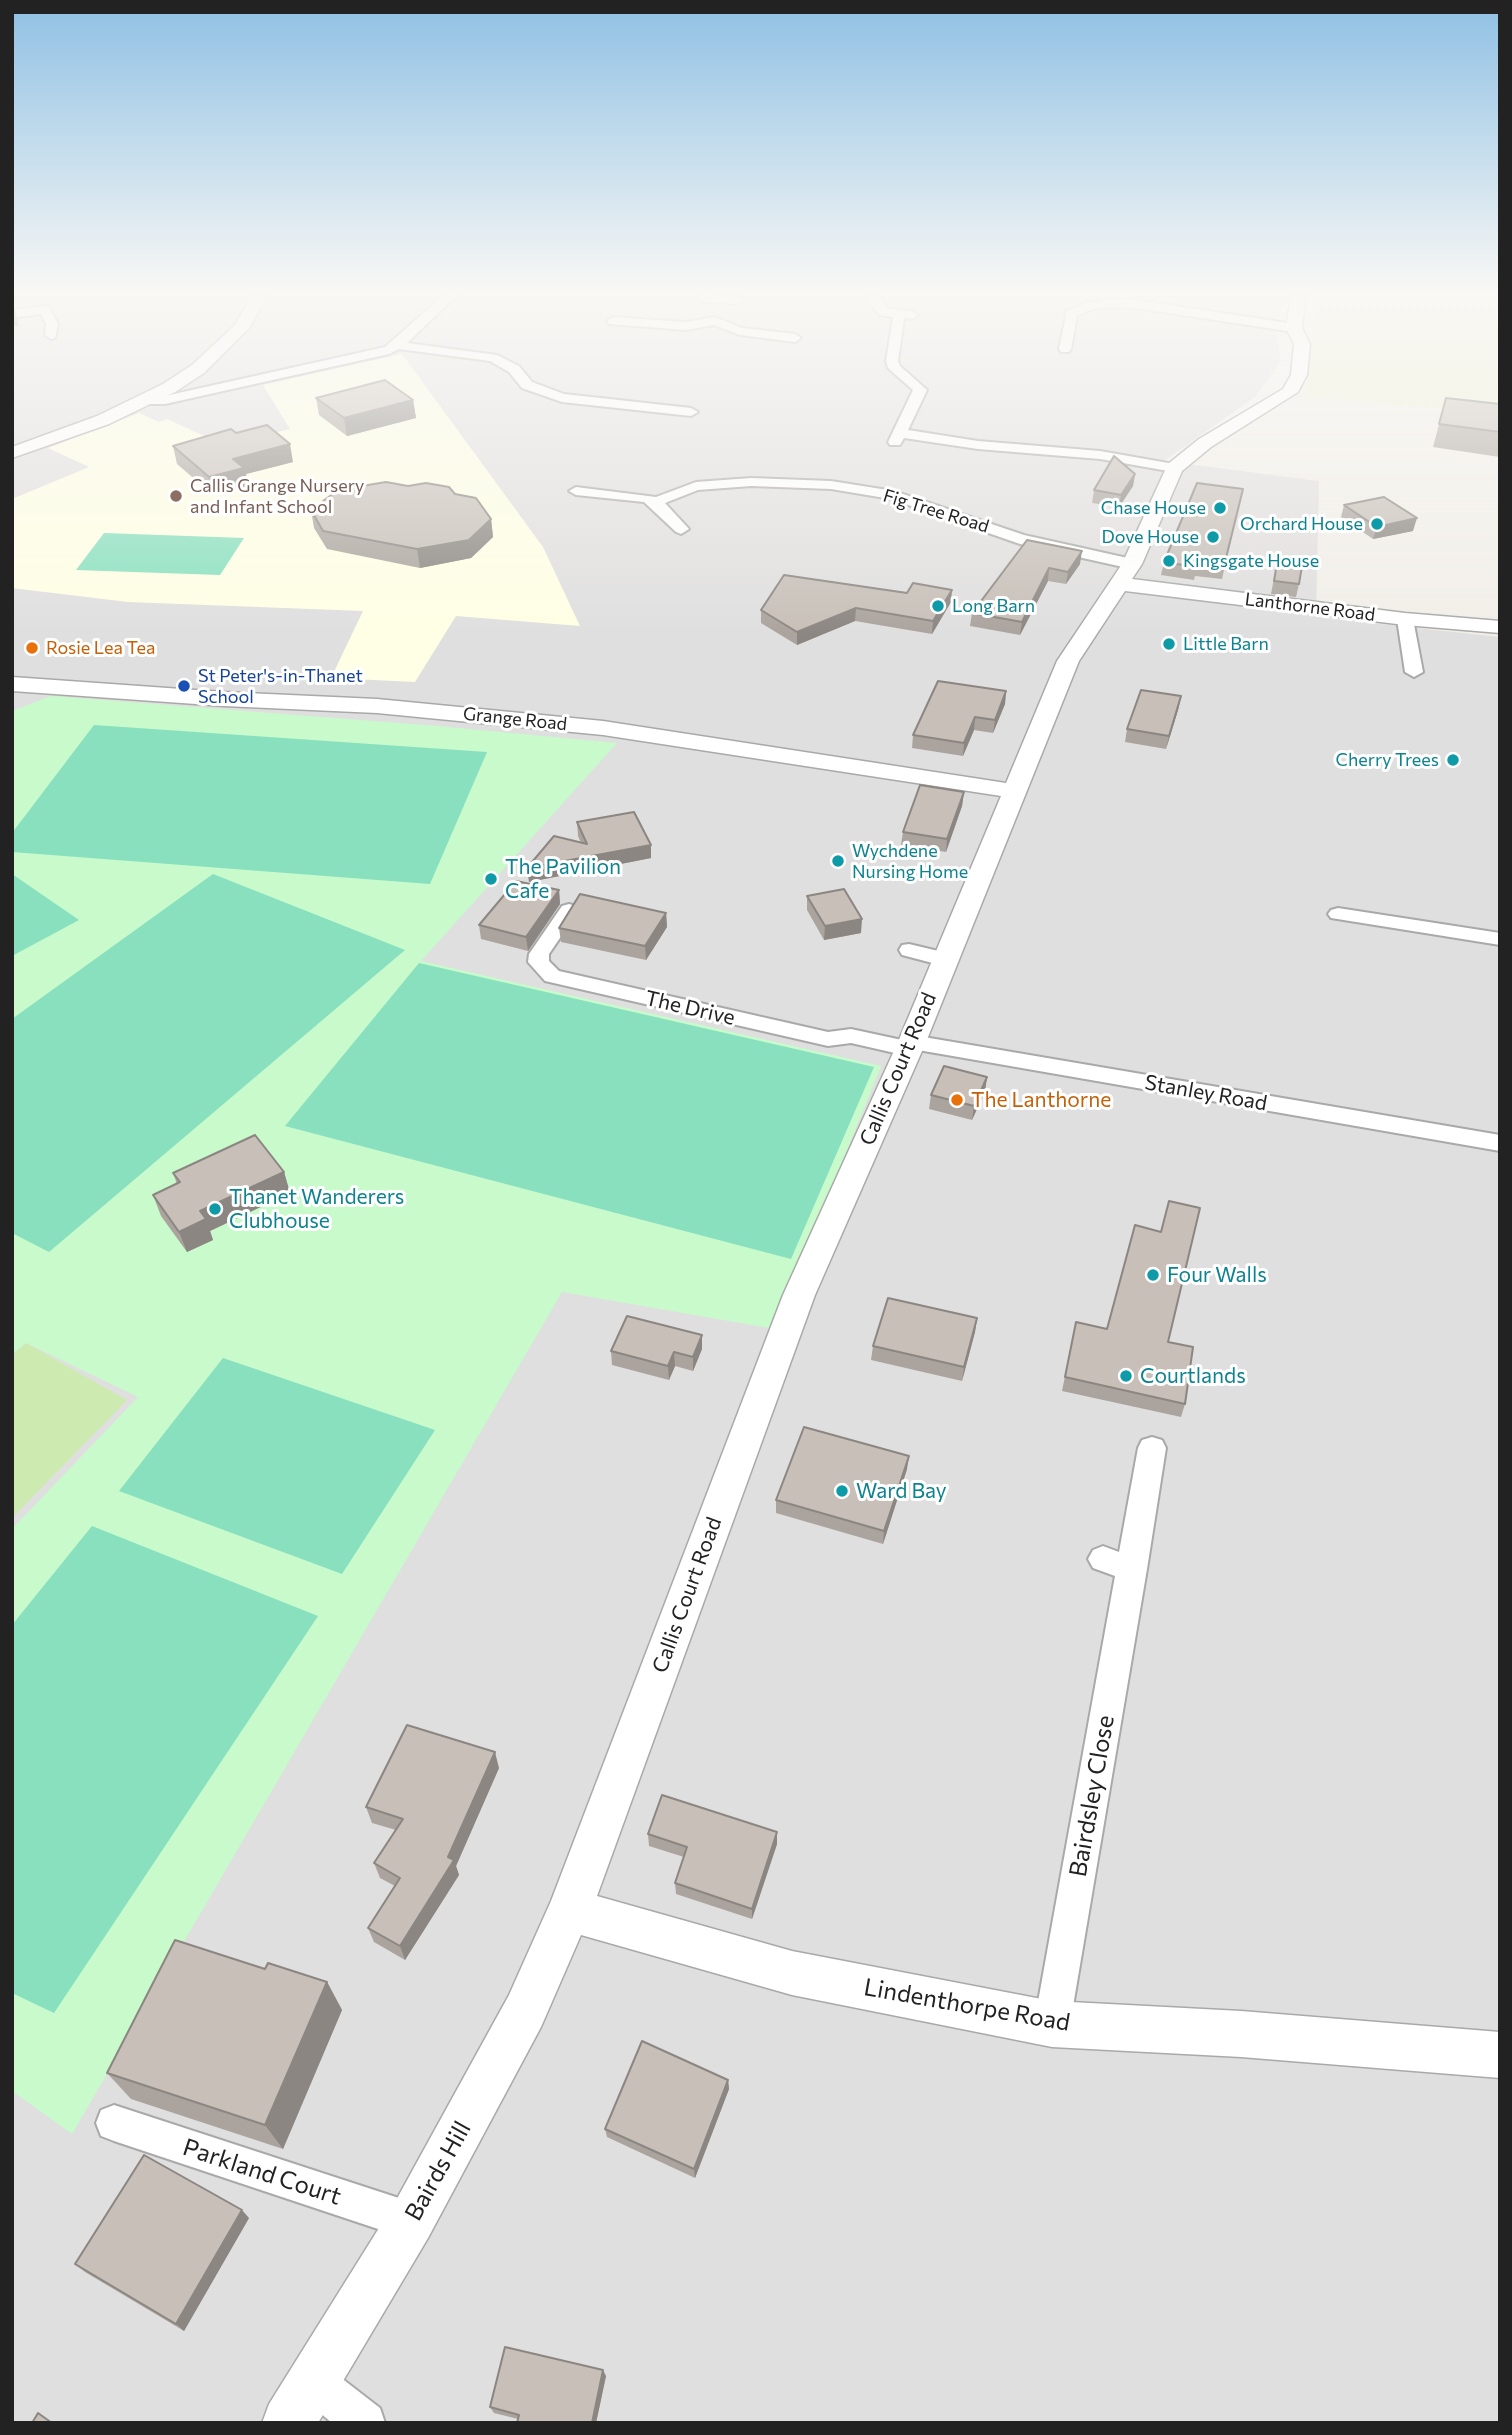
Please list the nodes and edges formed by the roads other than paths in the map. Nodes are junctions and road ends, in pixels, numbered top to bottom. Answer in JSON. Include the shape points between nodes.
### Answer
{"nodes":[{"id":1,"x":128,"y":409,"type":"edge"},
{"id":2,"x":660,"y":409,"type":"edge"},
{"id":3,"x":913,"y":409,"type":"edge"},
{"id":4,"x":1261,"y":409,"type":"edge"},
{"id":5,"x":691,"y":412,"type":"dead end"},
{"id":6,"x":12,"y":453,"type":"edge"},
{"id":7,"x":1174,"y":468,"type":"junction"},
{"id":8,"x":576,"y":491,"type":"dead end"},
{"id":9,"x":656,"y":502,"type":"junction"},
{"id":10,"x":683,"y":528,"type":"dead end"},
{"id":11,"x":1132,"y":564,"type":"junction"},
{"id":12,"x":1120,"y":584,"type":"junction"},
{"id":13,"x":1405,"y":619,"type":"junction"},
{"id":14,"x":1500,"y":627,"type":"edge"},
{"id":15,"x":1414,"y":674,"type":"dead end"},
{"id":16,"x":12,"y":684,"type":"edge"},
{"id":17,"x":1014,"y":792,"type":"junction"},
{"id":18,"x":569,"y":910,"type":"edge"},
{"id":19,"x":1338,"y":914,"type":"dead end"},
{"id":20,"x":1500,"y":939,"type":"edge"},
{"id":21,"x":909,"y":950,"type":"dead end"},
{"id":22,"x":944,"y":959,"type":"junction"},
{"id":23,"x":910,"y":1045,"type":"junction"},
{"id":24,"x":1500,"y":1143,"type":"edge"},
{"id":25,"x":1152,"y":1448,"type":"dead end"},
{"id":26,"x":570,"y":1910,"type":"junction"},
{"id":27,"x":1052,"y":2024,"type":"junction"},
{"id":28,"x":1500,"y":2055,"type":"edge"},
{"id":29,"x":114,"y":2123,"type":"dead end"},
{"id":30,"x":411,"y":2221,"type":"junction"},
{"id":31,"x":313,"y":2381,"type":"junction"},
{"id":32,"x":288,"y":2423,"type":"edge"},
{"id":33,"x":365,"y":2423,"type":"edge"}],
"edges":[{"from":1,"to":6,"type":"street"},
{"from":2,"to":5,"type":"street"},
{"from":3,"to":7,"type":"street","via":[[897,437],[1100,455]]},
{"from":4,"to":7,"type":"street","name":"Callis Court Road"},
{"from":7,"to":11,"type":"street","name":"Callis Court Road"},
{"from":8,"to":9,"type":"street"},
{"from":9,"to":10,"type":"street"},
{"from":9,"to":11,"type":"street","name":"Fig Tree Road","via":[[696,486],[751,482],[831,485],[894,495],[1020,539]]},
{"from":11,"to":12,"type":"street","name":"Callis Court Road"},
{"from":12,"to":13,"type":"street","name":"Lanthorne Road"},
{"from":12,"to":17,"type":"street","name":"Callis Court Road","via":[[1068,662]]},
{"from":13,"to":14,"type":"street","name":"Lanthorne Road"},
{"from":13,"to":15,"type":"street"},
{"from":16,"to":17,"type":"street","name":"Grange Road","via":[[377,706],[576,725]]},
{"from":17,"to":22,"type":"street","name":"Callis Court Road"},
{"from":18,"to":23,"type":"street","name":"The Drive","via":[[539,954],[538,962],[552,976],[828,1039],[852,1036]]},
{"from":19,"to":20,"type":"street"},
{"from":21,"to":22,"type":"street"},
{"from":22,"to":23,"type":"street","name":"Callis Court Road"},
{"from":23,"to":24,"type":"street","name":"Stanley Road"},
{"from":23,"to":26,"type":"street","name":"Callis Court Road","via":[[799,1295]]},
{"from":25,"to":27,"type":"street","name":"Bairdsley Close","via":[[1117,1564]]},
{"from":26,"to":27,"type":"street","name":"Lindenthorpe Road","via":[[792,1973]]},
{"from":26,"to":30,"type":"street","name":"Bairds Hill","via":[[525,2011]]},
{"from":27,"to":28,"type":"street","name":"Lindenthorpe Road"},
{"from":29,"to":30,"type":"street","name":"Parkland Court"},
{"from":30,"to":31,"type":"street","name":"Bairds Hill"},
{"from":31,"to":32,"type":"street","name":"Bairds Hill"},
{"from":31,"to":33,"type":"street"}]}
